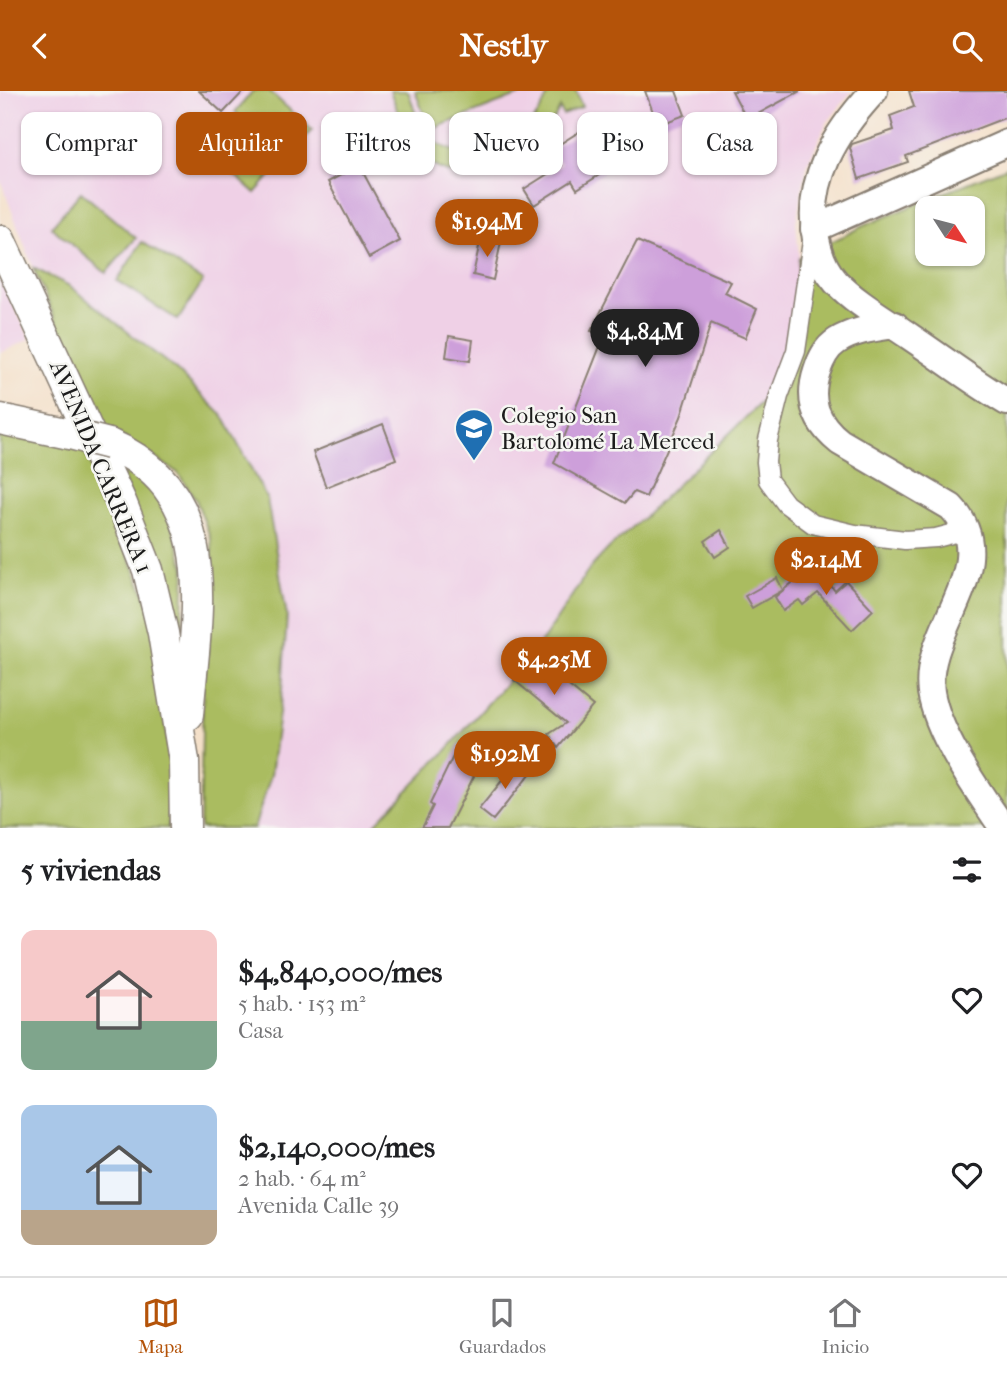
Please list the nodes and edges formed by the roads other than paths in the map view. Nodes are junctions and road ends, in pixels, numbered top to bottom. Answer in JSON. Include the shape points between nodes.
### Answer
{"nodes":[{"id":1,"x":874,"y":91,"type":"edge"},
{"id":2,"x":1007,"y":143,"type":"edge"},
{"id":3,"x":814,"y":229,"type":"junction"},
{"id":4,"x":0,"y":240,"type":"edge"},
{"id":5,"x":894,"y":325,"type":"junction"},
{"id":6,"x":1007,"y":402,"type":"edge"},
{"id":7,"x":0,"y":419,"type":"edge"},
{"id":8,"x":967,"y":530,"type":"junction"},
{"id":9,"x":184,"y":761,"type":"junction"},
{"id":10,"x":185,"y":828,"type":"edge"},
{"id":11,"x":1003,"y":828,"type":"edge"}],
"edges":[{"from":1,"to":3,"type":"street","via":[[829,152],[816,190]]},
{"from":2,"to":3,"type":"street"},
{"from":3,"to":5,"type":"street","via":[[818,251],[835,281]]},
{"from":3,"to":8,"type":"street","via":[[801,327],[768,440],[768,480],[786,505],[813,524],[905,540]]},
{"from":4,"to":9,"type":"main road","name":"AVENIDA CARRERA 1","via":[[138,541],[163,633]]},
{"from":5,"to":6,"type":"street"},
{"from":5,"to":8,"type":"street","via":[[856,332],[828,349],[813,381],[815,412],[826,432],[951,507]]},
{"from":7,"to":9,"type":"main road","bridge":true,"via":[[129,452],[166,484],[185,518],[195,552],[197,595]]},
{"from":8,"to":11,"type":"street","via":[[969,562],[941,637],[931,690],[946,737]]},
{"from":9,"to":10,"type":"main road","name":"AVENIDA CARRERA 1"}]}
